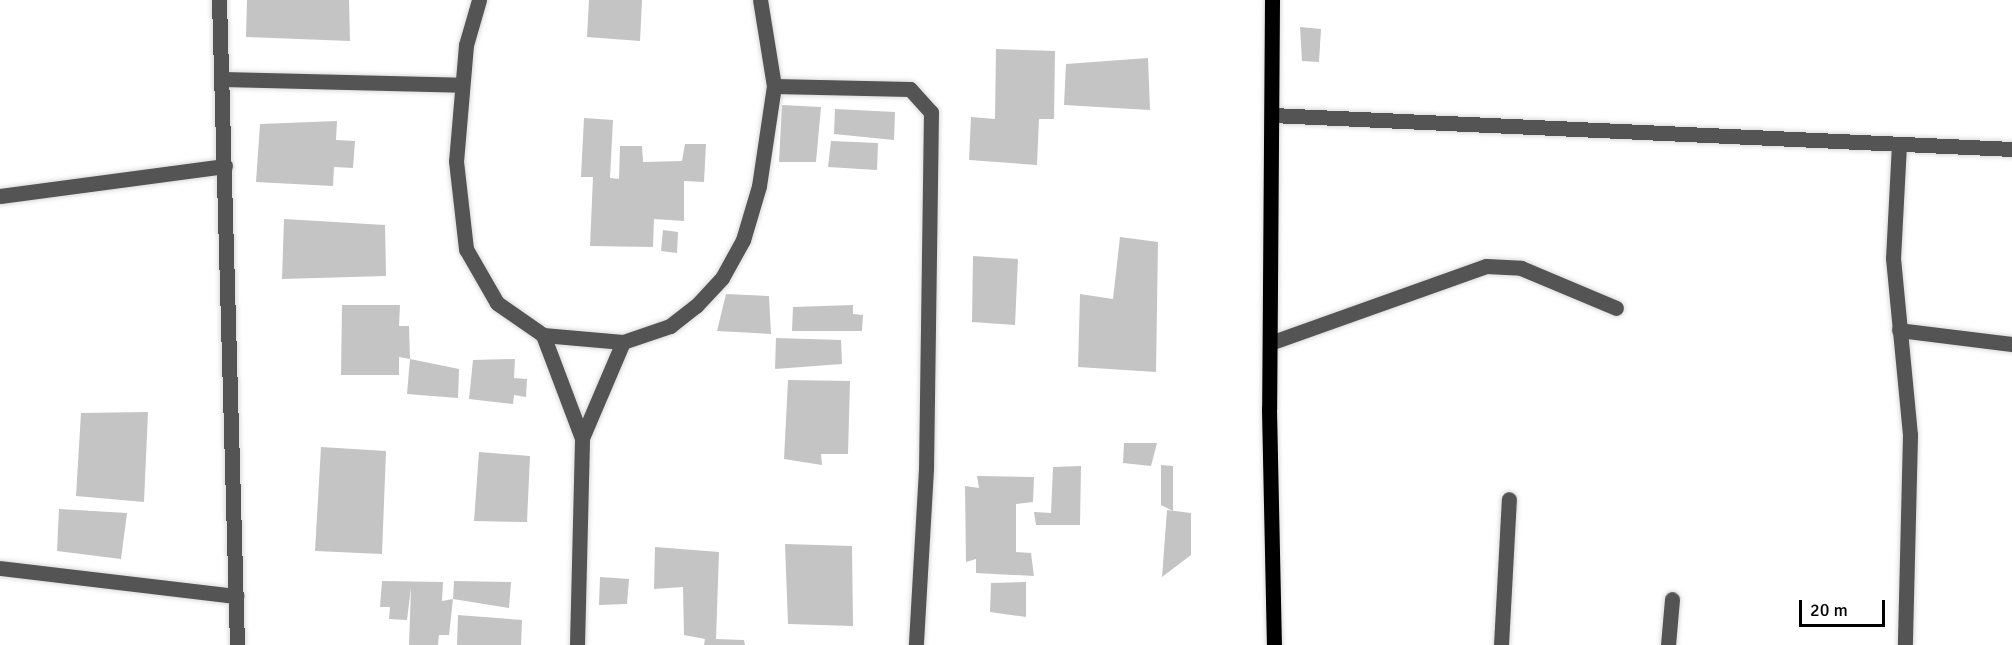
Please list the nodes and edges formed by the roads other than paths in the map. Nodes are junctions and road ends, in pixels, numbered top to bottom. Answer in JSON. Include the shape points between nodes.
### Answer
{"nodes":[{"id":1,"x":219,"y":0,"type":"edge"},
{"id":2,"x":479,"y":0,"type":"edge"},
{"id":3,"x":760,"y":0,"type":"edge"},
{"id":4,"x":1272,"y":0,"type":"edge"},
{"id":5,"x":222,"y":79,"type":"junction"},
{"id":6,"x":462,"y":85,"type":"junction"},
{"id":7,"x":774,"y":86,"type":"junction"},
{"id":8,"x":1272,"y":115,"type":"junction"},
{"id":9,"x":1899,"y":144,"type":"junction"},
{"id":10,"x":2012,"y":149,"type":"edge"},
{"id":11,"x":225,"y":166,"type":"junction"},
{"id":12,"x":0,"y":196,"type":"edge"},
{"id":13,"x":1616,"y":308,"type":"dead end"},
{"id":14,"x":1899,"y":330,"type":"junction"},
{"id":15,"x":543,"y":335,"type":"junction"},
{"id":16,"x":623,"y":342,"type":"junction"},
{"id":17,"x":1270,"y":343,"type":"junction"},
{"id":18,"x":2012,"y":344,"type":"edge"},
{"id":19,"x":582,"y":438,"type":"junction"},
{"id":20,"x":1509,"y":499,"type":"dead end"},
{"id":21,"x":0,"y":568,"type":"edge"},
{"id":22,"x":236,"y":596,"type":"junction"},
{"id":23,"x":1672,"y":599,"type":"dead end"},
{"id":24,"x":237,"y":645,"type":"edge"},
{"id":25,"x":577,"y":645,"type":"edge"},
{"id":26,"x":916,"y":645,"type":"edge"},
{"id":27,"x":1274,"y":645,"type":"edge"},
{"id":28,"x":1500,"y":645,"type":"edge"},
{"id":29,"x":1668,"y":645,"type":"edge"},
{"id":30,"x":1905,"y":645,"type":"edge"}],
"edges":[{"from":1,"to":5,"type":"street"},
{"from":2,"to":6,"type":"street","via":[[466,45]]},
{"from":3,"to":7,"type":"street"},
{"from":4,"to":8,"type":"main road"},
{"from":5,"to":6,"type":"street"},
{"from":5,"to":11,"type":"street"},
{"from":6,"to":15,"type":"street","via":[[456,161],[466,249],[497,303]]},
{"from":7,"to":16,"type":"street","via":[[759,186],[744,240],[722,278],[670,326]]},
{"from":7,"to":26,"type":"street","via":[[910,89],[931,112],[926,470]]},
{"from":8,"to":9,"type":"street"},
{"from":8,"to":17,"type":"main road"},
{"from":9,"to":10,"type":"street"},
{"from":9,"to":14,"type":"street","via":[[1893,258]]},
{"from":11,"to":12,"type":"street"},
{"from":11,"to":22,"type":"street"},
{"from":13,"to":17,"type":"street","via":[[1521,268],[1486,266]]},
{"from":14,"to":18,"type":"street"},
{"from":14,"to":30,"type":"street","via":[[1910,435]]},
{"from":15,"to":16,"type":"street"},
{"from":15,"to":19,"type":"street"},
{"from":16,"to":19,"type":"street"},
{"from":17,"to":27,"type":"main road"},
{"from":19,"to":25,"type":"street"},
{"from":20,"to":28,"type":"street"},
{"from":21,"to":22,"type":"street"},
{"from":22,"to":24,"type":"street"},
{"from":23,"to":29,"type":"street"}]}
